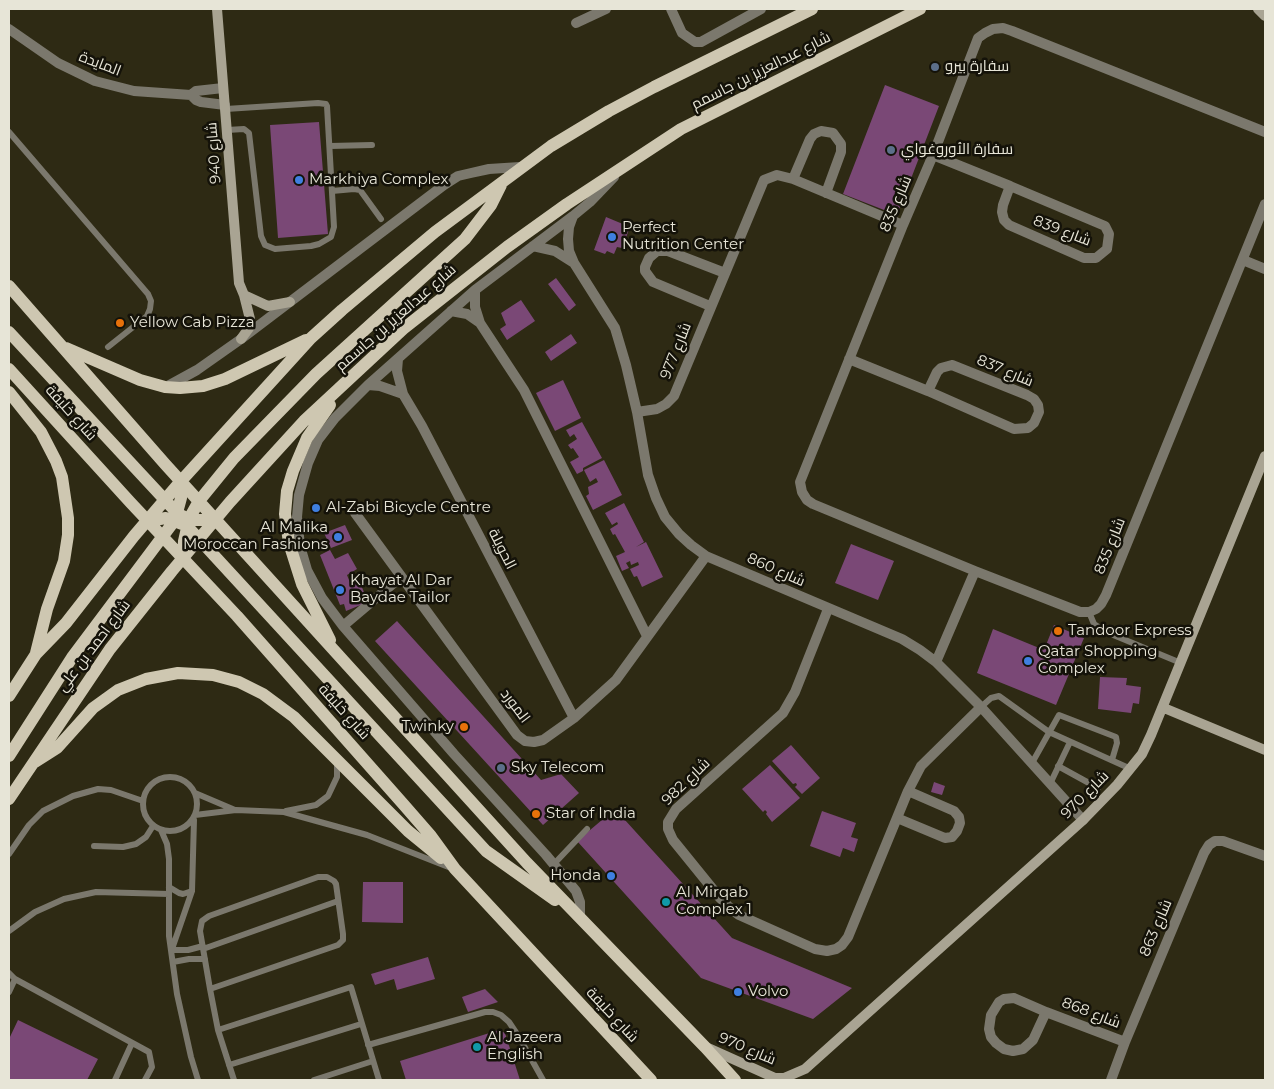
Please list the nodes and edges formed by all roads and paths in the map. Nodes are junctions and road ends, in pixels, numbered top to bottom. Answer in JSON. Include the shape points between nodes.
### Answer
{"nodes":[{"id":1,"x":217,"y":9,"type":"edge"},
{"id":2,"x":606,"y":9,"type":"edge"},
{"id":3,"x":672,"y":9,"type":"edge"},
{"id":4,"x":761,"y":9,"type":"edge"},
{"id":5,"x":920,"y":9,"type":"edge"},
{"id":6,"x":1258,"y":9,"type":"edge"},
{"id":7,"x":807,"y":10,"type":"edge"},
{"id":8,"x":1265,"y":16,"type":"edge"},
{"id":9,"x":576,"y":22,"type":"dead end"},
{"id":10,"x":9,"y":29,"type":"edge"},
{"id":11,"x":223,"y":88,"type":"junction"},
{"id":12,"x":192,"y":95,"type":"junction"},
{"id":13,"x":225,"y":107,"type":"junction"},
{"id":14,"x":227,"y":130,"type":"junction"},
{"id":15,"x":9,"y":132,"type":"edge"},
{"id":16,"x":1265,"y":132,"type":"edge"},
{"id":17,"x":330,"y":146,"type":"junction"},
{"id":18,"x":372,"y":146,"type":"dead end"},
{"id":19,"x":933,"y":154,"type":"junction"},
{"id":20,"x":520,"y":168,"type":"junction"},
{"id":21,"x":621,"y":169,"type":"junction"},
{"id":22,"x":793,"y":179,"type":"junction"},
{"id":23,"x":502,"y":182,"type":"junction"},
{"id":24,"x":1010,"y":186,"type":"junction"},
{"id":25,"x":332,"y":191,"type":"junction"},
{"id":26,"x":826,"y":193,"type":"junction"},
{"id":27,"x":1265,"y":204,"type":"edge"},
{"id":28,"x":573,"y":216,"type":"junction"},
{"id":29,"x":381,"y":219,"type":"dead end"},
{"id":30,"x":902,"y":225,"type":"junction"},
{"id":31,"x":533,"y":246,"type":"junction"},
{"id":32,"x":1244,"y":260,"type":"junction"},
{"id":33,"x":574,"y":262,"type":"junction"},
{"id":34,"x":1265,"y":269,"type":"edge"},
{"id":35,"x":725,"y":273,"type":"junction"},
{"id":36,"x":9,"y":286,"type":"edge"},
{"id":37,"x":475,"y":290,"type":"junction"},
{"id":38,"x":244,"y":295,"type":"junction"},
{"id":39,"x":290,"y":302,"type":"junction"},
{"id":40,"x":710,"y":306,"type":"junction"},
{"id":41,"x":451,"y":311,"type":"junction"},
{"id":42,"x":480,"y":323,"type":"junction"},
{"id":43,"x":9,"y":332,"type":"edge"},
{"id":44,"x":310,"y":338,"type":"junction"},
{"id":45,"x":241,"y":339,"type":"junction"},
{"id":46,"x":61,"y":345,"type":"junction"},
{"id":47,"x":108,"y":347,"type":"dead end"},
{"id":48,"x":849,"y":358,"type":"junction"},
{"id":49,"x":398,"y":359,"type":"junction"},
{"id":50,"x":9,"y":369,"type":"edge"},
{"id":51,"x":355,"y":374,"type":"junction"},
{"id":52,"x":368,"y":385,"type":"junction"},
{"id":53,"x":165,"y":387,"type":"junction"},
{"id":54,"x":928,"y":391,"type":"junction"},
{"id":55,"x":9,"y":392,"type":"edge"},
{"id":56,"x":403,"y":394,"type":"junction"},
{"id":57,"x":637,"y":412,"type":"junction"},
{"id":58,"x":1265,"y":456,"type":"edge"},
{"id":59,"x":181,"y":482,"type":"junction"},
{"id":60,"x":165,"y":501,"type":"junction"},
{"id":61,"x":198,"y":501,"type":"junction"},
{"id":62,"x":355,"y":513,"type":"dead end"},
{"id":63,"x":182,"y":520,"type":"junction"},
{"id":64,"x":216,"y":520,"type":"junction"},
{"id":65,"x":148,"y":521,"type":"junction"},
{"id":66,"x":163,"y":536,"type":"junction"},
{"id":67,"x":200,"y":539,"type":"junction"},
{"id":68,"x":706,"y":556,"type":"junction"},
{"id":69,"x":183,"y":558,"type":"junction"},
{"id":70,"x":975,"y":571,"type":"junction"},
{"id":71,"x":401,"y":577,"type":"junction"},
{"id":72,"x":828,"y":609,"type":"junction"},
{"id":73,"x":1089,"y":612,"type":"junction"},
{"id":74,"x":343,"y":626,"type":"junction"},
{"id":75,"x":647,"y":636,"type":"junction"},
{"id":76,"x":36,"y":654,"type":"junction"},
{"id":77,"x":338,"y":655,"type":"junction"},
{"id":78,"x":936,"y":662,"type":"junction"},
{"id":79,"x":1181,"y":663,"type":"junction"},
{"id":80,"x":9,"y":696,"type":"edge"},
{"id":81,"x":981,"y":707,"type":"junction"},
{"id":82,"x":1164,"y":708,"type":"junction"},
{"id":83,"x":574,"y":718,"type":"junction"},
{"id":84,"x":1049,"y":732,"type":"junction"},
{"id":85,"x":1070,"y":742,"type":"junction"},
{"id":86,"x":1265,"y":750,"type":"edge"},
{"id":87,"x":9,"y":756,"type":"edge"},
{"id":88,"x":337,"y":758,"type":"junction"},
{"id":89,"x":1112,"y":760,"type":"junction"},
{"id":90,"x":32,"y":763,"type":"junction"},
{"id":91,"x":1032,"y":763,"type":"junction"},
{"id":92,"x":1058,"y":766,"type":"junction"},
{"id":93,"x":1131,"y":769,"type":"junction"},
{"id":94,"x":1050,"y":784,"type":"junction"},
{"id":95,"x":1098,"y":788,"type":"dead end"},
{"id":96,"x":908,"y":792,"type":"junction"},
{"id":97,"x":195,"y":793,"type":"junction"},
{"id":98,"x":9,"y":799,"type":"edge"},
{"id":99,"x":142,"y":801,"type":"junction"},
{"id":100,"x":236,"y":810,"type":"junction"},
{"id":101,"x":284,"y":812,"type":"junction"},
{"id":102,"x":195,"y":816,"type":"junction"},
{"id":103,"x":897,"y":818,"type":"junction"},
{"id":104,"x":1083,"y":820,"type":"junction"},
{"id":105,"x":153,"y":826,"type":"junction"},
{"id":106,"x":588,"y":829,"type":"dead end"},
{"id":107,"x":161,"y":830,"type":"junction"},
{"id":108,"x":94,"y":846,"type":"dead end"},
{"id":109,"x":9,"y":854,"type":"edge"},
{"id":110,"x":1265,"y":856,"type":"edge"},
{"id":111,"x":554,"y":865,"type":"junction"},
{"id":112,"x":454,"y":869,"type":"junction"},
{"id":113,"x":169,"y":890,"type":"junction"},
{"id":114,"x":192,"y":891,"type":"junction"},
{"id":115,"x":338,"y":901,"type":"junction"},
{"id":116,"x":580,"y":918,"type":"junction"},
{"id":117,"x":9,"y":931,"type":"edge"},
{"id":118,"x":203,"y":947,"type":"junction"},
{"id":119,"x":172,"y":950,"type":"junction"},
{"id":120,"x":205,"y":959,"type":"junction"},
{"id":121,"x":173,"y":962,"type":"junction"},
{"id":122,"x":9,"y":973,"type":"edge"},
{"id":123,"x":16,"y":979,"type":"junction"},
{"id":124,"x":210,"y":988,"type":"junction"},
{"id":125,"x":9,"y":992,"type":"edge"},
{"id":126,"x":1046,"y":1012,"type":"junction"},
{"id":127,"x":361,"y":1024,"type":"junction"},
{"id":128,"x":218,"y":1030,"type":"junction"},
{"id":129,"x":1125,"y":1042,"type":"junction"},
{"id":130,"x":132,"y":1043,"type":"junction"},
{"id":131,"x":368,"y":1045,"type":"junction"},
{"id":132,"x":705,"y":1047,"type":"junction"},
{"id":133,"x":373,"y":1061,"type":"junction"},
{"id":134,"x":229,"y":1065,"type":"junction"},
{"id":135,"x":806,"y":1069,"type":"junction"},
{"id":136,"x":764,"y":1076,"type":"edge"},
{"id":137,"x":115,"y":1080,"type":"edge"},
{"id":138,"x":145,"y":1080,"type":"edge"},
{"id":139,"x":198,"y":1080,"type":"edge"},
{"id":140,"x":234,"y":1080,"type":"edge"},
{"id":141,"x":314,"y":1080,"type":"edge"},
{"id":142,"x":379,"y":1080,"type":"edge"},
{"id":143,"x":543,"y":1080,"type":"edge"},
{"id":144,"x":650,"y":1080,"type":"edge"},
{"id":145,"x":735,"y":1080,"type":"edge"},
{"id":146,"x":800,"y":1080,"type":"edge"},
{"id":147,"x":1111,"y":1080,"type":"edge"}],
"edges":[{"from":1,"to":11,"type":"street","name":"شارع 940"},
{"from":2,"to":9,"type":"street"},
{"from":3,"to":4,"type":"street","via":[[682,33],[695,42],[701,42]]},
{"from":5,"to":21,"type":"main road","name":"شارع عبدالعزيز بن جاسمم","via":[[681,129]]},
{"from":6,"to":8,"type":"street"},
{"from":7,"to":20,"type":"main road","via":[[609,111]]},
{"from":10,"to":12,"type":"street","name":"المايدة","via":[[58,63],[95,81],[134,91]]},
{"from":11,"to":12,"type":"street","name":"المايدة","via":[[196,91]]},
{"from":11,"to":13,"type":"street","name":"شارع 940"},
{"from":12,"to":13,"type":"street","name":"المايدة","via":[[201,102]]},
{"from":13,"to":14,"type":"street","name":"شارع 940"},
{"from":13,"to":17,"type":"lane","via":[[326,104]]},
{"from":14,"to":25,"type":"lane","via":[[244,129],[249,133],[261,236],[265,245],[275,249],[311,246],[331,237],[334,227]]},
{"from":14,"to":38,"type":"street","name":"شارع 940","via":[[239,283]]},
{"from":15,"to":47,"type":"lane","via":[[148,294],[151,301],[148,316]]},
{"from":16,"to":19,"type":"street","name":"شارع 835","via":[[1003,28],[985,32],[978,38]]},
{"from":17,"to":18,"type":"lane"},
{"from":17,"to":25,"type":"lane"},
{"from":19,"to":24,"type":"street","name":"شارع 839"},
{"from":19,"to":30,"type":"street","name":"شارع 835"},
{"from":20,"to":23,"type":"main road"},
{"from":20,"to":39,"type":"street","via":[[489,169],[458,176]]},
{"from":21,"to":28,"type":"street","name":"شارع عبدالعزيز بن جاسمم"},
{"from":21,"to":51,"type":"main road","name":"شارع عبدالعزيز بن جاسمم","via":[[507,247],[403,329]]},
{"from":22,"to":26,"type":"street","name":"شارع 977"},
{"from":22,"to":26,"type":"street","via":[[814,134],[821,131],[833,133],[841,144],[841,152]]},
{"from":22,"to":35,"type":"street","name":"شارع 977","via":[[777,175],[764,180]]},
{"from":23,"to":44,"type":"main road","via":[[435,232]]},
{"from":23,"to":61,"type":"main road","via":[[491,205],[465,239],[316,374],[234,458]]},
{"from":24,"to":24,"type":"street","name":"شارع 839","via":[[1002,212],[1009,225],[1084,258],[1096,258],[1107,249],[1109,234],[1105,226]]},
{"from":25,"to":29,"type":"lane","via":[[360,190]]},
{"from":26,"to":30,"type":"street","name":"شارع 977"},
{"from":27,"to":32,"type":"street","name":"شارع 835"},
{"from":28,"to":31,"type":"street","name":"شارع عبدالعزيز بن جاسمم"},
{"from":28,"to":33,"type":"street","name":"شارع 860","via":[[568,239]]},
{"from":30,"to":48,"type":"street","name":"شارع 835"},
{"from":31,"to":33,"type":"street"},
{"from":31,"to":37,"type":"street","name":"شارع عبدالعزيز بن جاسمم"},
{"from":32,"to":34,"type":"street"},
{"from":32,"to":73,"type":"street","name":"شارع 835","via":[[1106,595],[1102,604]]},
{"from":33,"to":57,"type":"street","name":"شارع 860","via":[[615,328]]},
{"from":35,"to":40,"type":"street","name":"شارع 977"},
{"from":35,"to":40,"type":"street","via":[[668,251],[657,251],[649,258],[645,272],[654,282]]},
{"from":36,"to":46,"type":"main road"},
{"from":37,"to":41,"type":"street","name":"شارع عبدالعزيز بن جاسمم"},
{"from":37,"to":42,"type":"street","via":[[475,307]]},
{"from":38,"to":39,"type":"street","via":[[268,306]]},
{"from":38,"to":45,"type":"street","name":"شارع 940","via":[[250,319]]},
{"from":39,"to":45,"type":"street"},
{"from":40,"to":57,"type":"street","name":"شارع 977","via":[[674,396],[657,409]]},
{"from":41,"to":42,"type":"street","via":[[467,314]]},
{"from":41,"to":49,"type":"street","name":"شارع عبدالعزيز بن جاسمم"},
{"from":42,"to":75,"type":"street","via":[[524,390]]},
{"from":43,"to":60,"type":"main road"},
{"from":44,"to":53,"type":"main road","via":[[225,379],[203,386]]},
{"from":44,"to":59,"type":"main road"},
{"from":45,"to":53,"type":"street","via":[[197,370]]},
{"from":46,"to":53,"type":"main road","via":[[140,380]]},
{"from":46,"to":59,"type":"main road"},
{"from":48,"to":54,"type":"street","name":"شارع 837"},
{"from":48,"to":70,"type":"street","name":"شارع 835","via":[[800,482],[802,492],[813,504]]},
{"from":49,"to":52,"type":"street","name":"شارع عبدالعزيز بن جاسمم"},
{"from":49,"to":56,"type":"street","name":"الحويلة"},
{"from":50,"to":65,"type":"main road","name":"شارع خليفة"},
{"from":51,"to":64,"type":"main road","name":"شارع عبدالعزيز بن جاسمم","via":[[298,427]]},
{"from":51,"to":77,"type":"main road","via":[[307,438],[292,471],[285,514],[289,543],[302,584]]},
{"from":52,"to":56,"type":"street"},
{"from":52,"to":74,"type":"street","name":"شارع عبدالعزيز بن جاسمم","via":[[318,440],[299,494],[300,546],[307,570],[322,598]]},
{"from":54,"to":54,"type":"street","name":"شارع 837","via":[[1014,429],[1028,428],[1039,412],[1038,404],[1027,395],[952,366],[937,372]]},
{"from":55,"to":76,"type":"main road","via":[[41,432],[56,460],[68,518],[64,561]]},
{"from":56,"to":83,"type":"street","name":"الحويلة"},
{"from":57,"to":68,"type":"street","name":"شارع 860","via":[[646,468],[656,498],[679,534]]},
{"from":58,"to":79,"type":"street","name":"شارع 970"},
{"from":59,"to":60,"type":"main road"},
{"from":59,"to":61,"type":"main road"},
{"from":59,"to":63,"type":"main road"},
{"from":60,"to":63,"type":"main road"},
{"from":60,"to":65,"type":"main road"},
{"from":61,"to":63,"type":"main road"},
{"from":61,"to":64,"type":"main road"},
{"from":62,"to":71,"type":"street","name":"المورد"},
{"from":63,"to":64,"type":"main road"},
{"from":63,"to":65,"type":"main road","via":[[158,518]]},
{"from":63,"to":66,"type":"main road"},
{"from":63,"to":67,"type":"main road"},
{"from":63,"to":69,"type":"main road"},
{"from":64,"to":67,"type":"main road","name":"شارع احمد بن علي"},
{"from":64,"to":77,"type":"main road"},
{"from":65,"to":66,"type":"main road","name":"شارع خليفة"},
{"from":65,"to":76,"type":"main road","via":[[66,623]]},
{"from":66,"to":69,"type":"main road","name":"شارع خليفة"},
{"from":66,"to":87,"type":"main road","via":[[73,656]]},
{"from":67,"to":69,"type":"main road","name":"شارع احمد بن علي"},
{"from":67,"to":116,"type":"main road","via":[[486,851]]},
{"from":68,"to":72,"type":"street","name":"شارع 860"},
{"from":68,"to":75,"type":"street","name":"المورد"},
{"from":69,"to":90,"type":"main road","name":"شارع احمد بن علي","via":[[110,649]]},
{"from":69,"to":112,"type":"main road","name":"شارع خليفة","via":[[404,805]]},
{"from":70,"to":73,"type":"street","name":"شارع 835","via":[[1070,609]]},
{"from":70,"to":78,"type":"street"},
{"from":71,"to":74,"type":"street"},
{"from":71,"to":83,"type":"street","name":"المورد","via":[[517,735],[525,741],[543,740]]},
{"from":72,"to":78,"type":"street","name":"شارع 860","via":[[902,640]]},
{"from":72,"to":103,"type":"street","name":"شارع 982","via":[[786,708],[676,809],[668,822],[670,836],[730,909],[815,949],[827,951],[842,945],[848,937]]},
{"from":73,"to":79,"type":"lane","via":[[1094,624],[1106,632]]},
{"from":74,"to":111,"type":"street"},
{"from":75,"to":83,"type":"street","name":"المورد","via":[[616,680]]},
{"from":76,"to":80,"type":"main road"},
{"from":77,"to":116,"type":"main road"},
{"from":78,"to":81,"type":"street","name":"شارع 860"},
{"from":79,"to":82,"type":"street","name":"شارع 970"},
{"from":81,"to":84,"type":"lane","via":[[999,696]]},
{"from":81,"to":91,"type":"street","name":"شارع 860"},
{"from":81,"to":96,"type":"street","name":"شارع 982","via":[[921,766]]},
{"from":82,"to":86,"type":"street"},
{"from":82,"to":93,"type":"street","name":"شارع 970","via":[[1142,754]]},
{"from":84,"to":85,"type":"lane"},
{"from":84,"to":89,"type":"lane","via":[[1059,715],[1111,734],[1117,740]]},
{"from":84,"to":91,"type":"lane"},
{"from":85,"to":89,"type":"lane"},
{"from":85,"to":92,"type":"lane"},
{"from":88,"to":90,"type":"main road","via":[[294,717],[263,694],[239,682],[213,675],[178,673],[146,679],[118,690],[92,708],[58,748]]},
{"from":88,"to":101,"type":"lane","via":[[337,777],[328,796],[316,805]]},
{"from":88,"to":112,"type":"main road","via":[[408,831]]},
{"from":89,"to":93,"type":"lane"},
{"from":90,"to":98,"type":"main road","name":"شارع احمد بن علي"},
{"from":91,"to":94,"type":"street","name":"شارع 860"},
{"from":92,"to":94,"type":"lane"},
{"from":92,"to":95,"type":"lane"},
{"from":93,"to":104,"type":"street","name":"شارع 970"},
{"from":94,"to":104,"type":"street","name":"شارع 860"},
{"from":96,"to":103,"type":"street","name":"شارع 982"},
{"from":96,"to":103,"type":"street","via":[[954,811],[960,823],[957,831],[945,838]]},
{"from":97,"to":99,"type":"lane","via":[[183,780],[166,777],[150,785]]},
{"from":97,"to":100,"type":"lane"},
{"from":97,"to":102,"type":"lane","via":[[198,804]]},
{"from":99,"to":105,"type":"lane","via":[[146,819]]},
{"from":99,"to":109,"type":"lane","via":[[98,789],[61,800],[43,811]]},
{"from":100,"to":101,"type":"lane"},
{"from":100,"to":102,"type":"lane"},
{"from":101,"to":112,"type":"lane","via":[[367,835]]},
{"from":102,"to":107,"type":"lane","via":[[185,828]]},
{"from":102,"to":114,"type":"lane"},
{"from":104,"to":135,"type":"street","name":"شارع 970"},
{"from":105,"to":107,"type":"lane"},
{"from":105,"to":108,"type":"lane","via":[[136,844]]},
{"from":106,"to":111,"type":"lane"},
{"from":107,"to":113,"type":"lane","via":[[168,851]]},
{"from":110,"to":129,"type":"street","name":"شارع 863","via":[[1223,840],[1209,845]]},
{"from":111,"to":116,"type":"street","via":[[579,896]]},
{"from":112,"to":144,"type":"main road","name":"شارع خليفة"},
{"from":113,"to":114,"type":"lane","via":[[179,894]]},
{"from":113,"to":117,"type":"lane","via":[[96,892],[64,898],[35,912]]},
{"from":113,"to":119,"type":"lane"},
{"from":114,"to":119,"type":"lane"},
{"from":115,"to":118,"type":"lane"},
{"from":115,"to":118,"type":"lane","via":[[334,881],[318,877],[205,918],[200,928]]},
{"from":115,"to":124,"type":"lane","via":[[344,934],[338,945]]},
{"from":116,"to":132,"type":"main road"},
{"from":118,"to":119,"type":"lane"},
{"from":118,"to":120,"type":"lane"},
{"from":119,"to":121,"type":"lane"},
{"from":120,"to":121,"type":"lane"},
{"from":120,"to":124,"type":"lane"},
{"from":121,"to":139,"type":"lane","via":[[182,1018]]},
{"from":122,"to":123,"type":"lane"},
{"from":123,"to":125,"type":"lane"},
{"from":123,"to":130,"type":"lane"},
{"from":124,"to":128,"type":"lane"},
{"from":126,"to":126,"type":"street","name":"شارع 868","via":[[1014,998],[1004,999],[990,1015],[991,1037],[1004,1049],[1023,1049],[1036,1035]]},
{"from":126,"to":129,"type":"street","name":"شارع 868"},
{"from":127,"to":128,"type":"lane","via":[[352,987]]},
{"from":127,"to":131,"type":"lane"},
{"from":127,"to":134,"type":"lane"},
{"from":128,"to":134,"type":"lane"},
{"from":129,"to":147,"type":"street","name":"شارع 863"},
{"from":130,"to":137,"type":"lane"},
{"from":130,"to":138,"type":"lane","via":[[149,1052],[152,1067]]},
{"from":131,"to":133,"type":"lane"},
{"from":131,"to":143,"type":"lane","via":[[492,1012],[509,1022]]},
{"from":132,"to":136,"type":"street","name":"شارع 970"},
{"from":132,"to":145,"type":"main road"},
{"from":133,"to":141,"type":"lane"},
{"from":133,"to":142,"type":"lane"},
{"from":134,"to":140,"type":"lane"},
{"from":135,"to":136,"type":"street","name":"شارع 970","via":[[784,1078]]},
{"from":135,"to":146,"type":"street","name":"شارع 970"}]}
